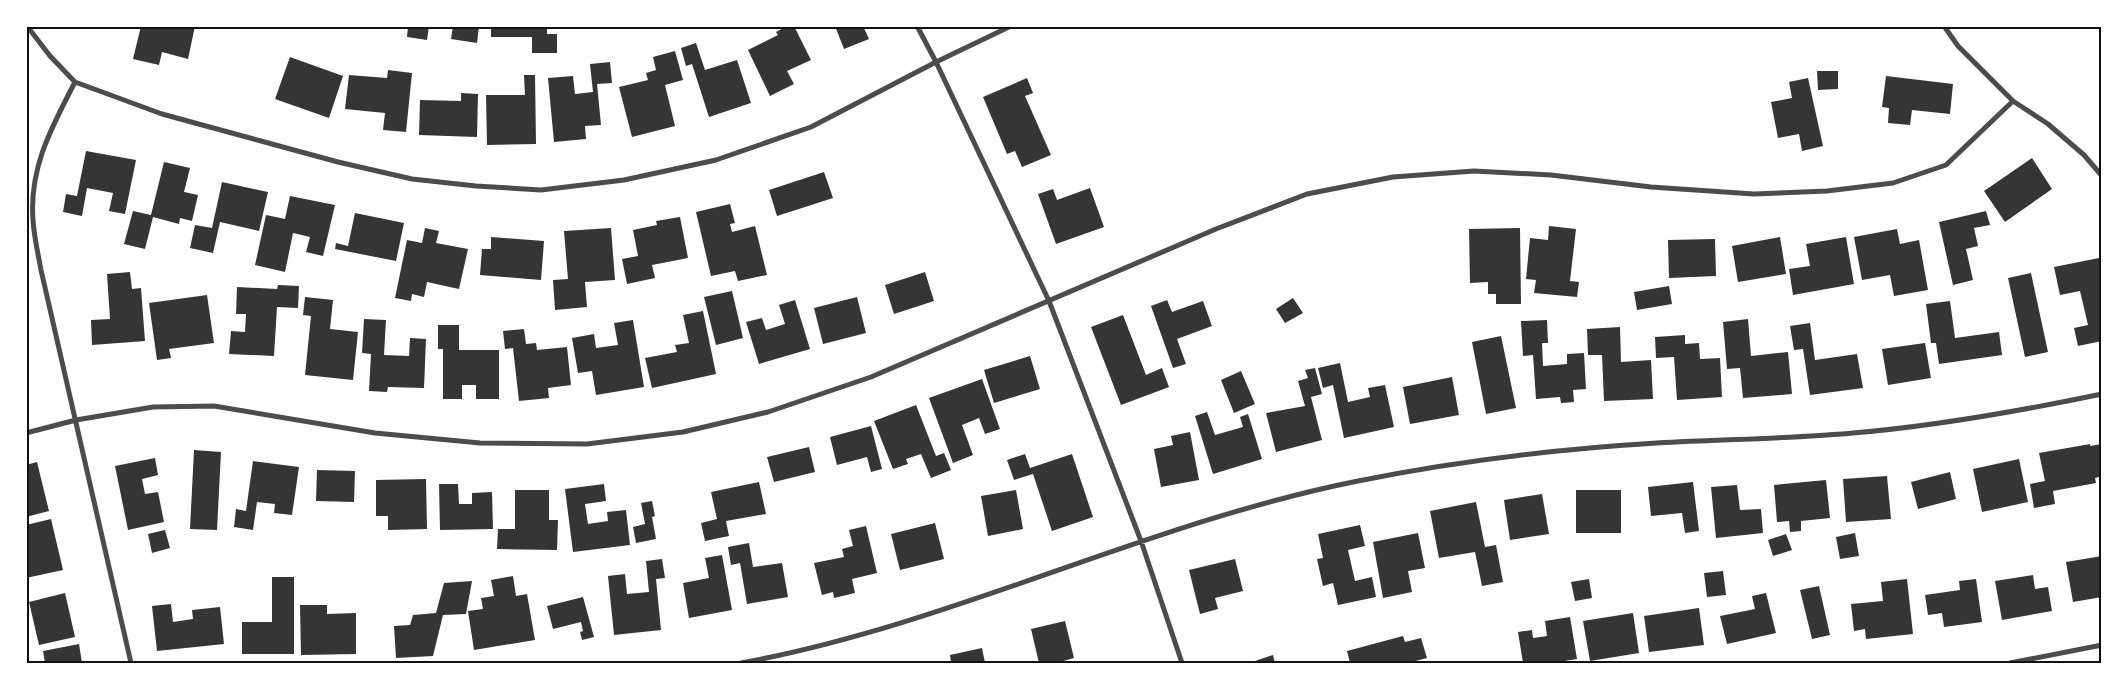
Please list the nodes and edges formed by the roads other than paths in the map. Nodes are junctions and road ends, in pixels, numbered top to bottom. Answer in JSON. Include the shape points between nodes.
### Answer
{"nodes":[{"id":1,"x":27,"y":26,"type":"edge"},
{"id":2,"x":917,"y":26,"type":"edge"},
{"id":3,"x":1011,"y":26,"type":"edge"},
{"id":4,"x":1944,"y":26,"type":"edge"},
{"id":5,"x":936,"y":62,"type":"junction"},
{"id":6,"x":75,"y":82,"type":"junction"},
{"id":7,"x":2013,"y":100,"type":"junction"},
{"id":8,"x":2102,"y":176,"type":"edge"},
{"id":9,"x":1049,"y":301,"type":"junction"},
{"id":10,"x":2102,"y":394,"type":"edge"},
{"id":11,"x":76,"y":420,"type":"junction"},
{"id":12,"x":26,"y":433,"type":"edge"},
{"id":13,"x":1141,"y":541,"type":"junction"},
{"id":14,"x":2102,"y":645,"type":"edge"},
{"id":15,"x":131,"y":663,"type":"edge"},
{"id":16,"x":741,"y":663,"type":"edge"},
{"id":17,"x":1182,"y":663,"type":"edge"},
{"id":18,"x":2010,"y":663,"type":"edge"}],
"edges":[{"from":1,"to":6,"type":"street"},
{"from":2,"to":5,"type":"street"},
{"from":3,"to":5,"type":"street"},
{"from":4,"to":7,"type":"street","via":[[1958,46]]},
{"from":5,"to":6,"type":"street","via":[[810,127],[716,160],[624,180],[541,190],[412,179],[338,162],[162,114]]},
{"from":5,"to":9,"type":"street"},
{"from":6,"to":11,"type":"street","via":[[46,139],[35,177],[32,220]]},
{"from":7,"to":8,"type":"street","via":[[2048,124],[2084,155]]},
{"from":7,"to":9,"type":"street","via":[[1946,165],[1893,182],[1827,191],[1754,194],[1474,171],[1392,177],[1307,194],[1216,228]]},
{"from":9,"to":11,"type":"street","via":[[871,377],[768,412],[682,432],[587,444],[480,443],[375,433],[214,406],[153,408]]},
{"from":9,"to":13,"type":"street"},
{"from":10,"to":13,"type":"street","via":[[1948,422],[1852,434],[1654,443],[1493,457],[1357,481],[1270,502]]},
{"from":11,"to":12,"type":"street"},
{"from":11,"to":15,"type":"street"},
{"from":13,"to":16,"type":"street","via":[[921,617],[788,654]]},
{"from":13,"to":17,"type":"street"},
{"from":14,"to":18,"type":"street"}]}
